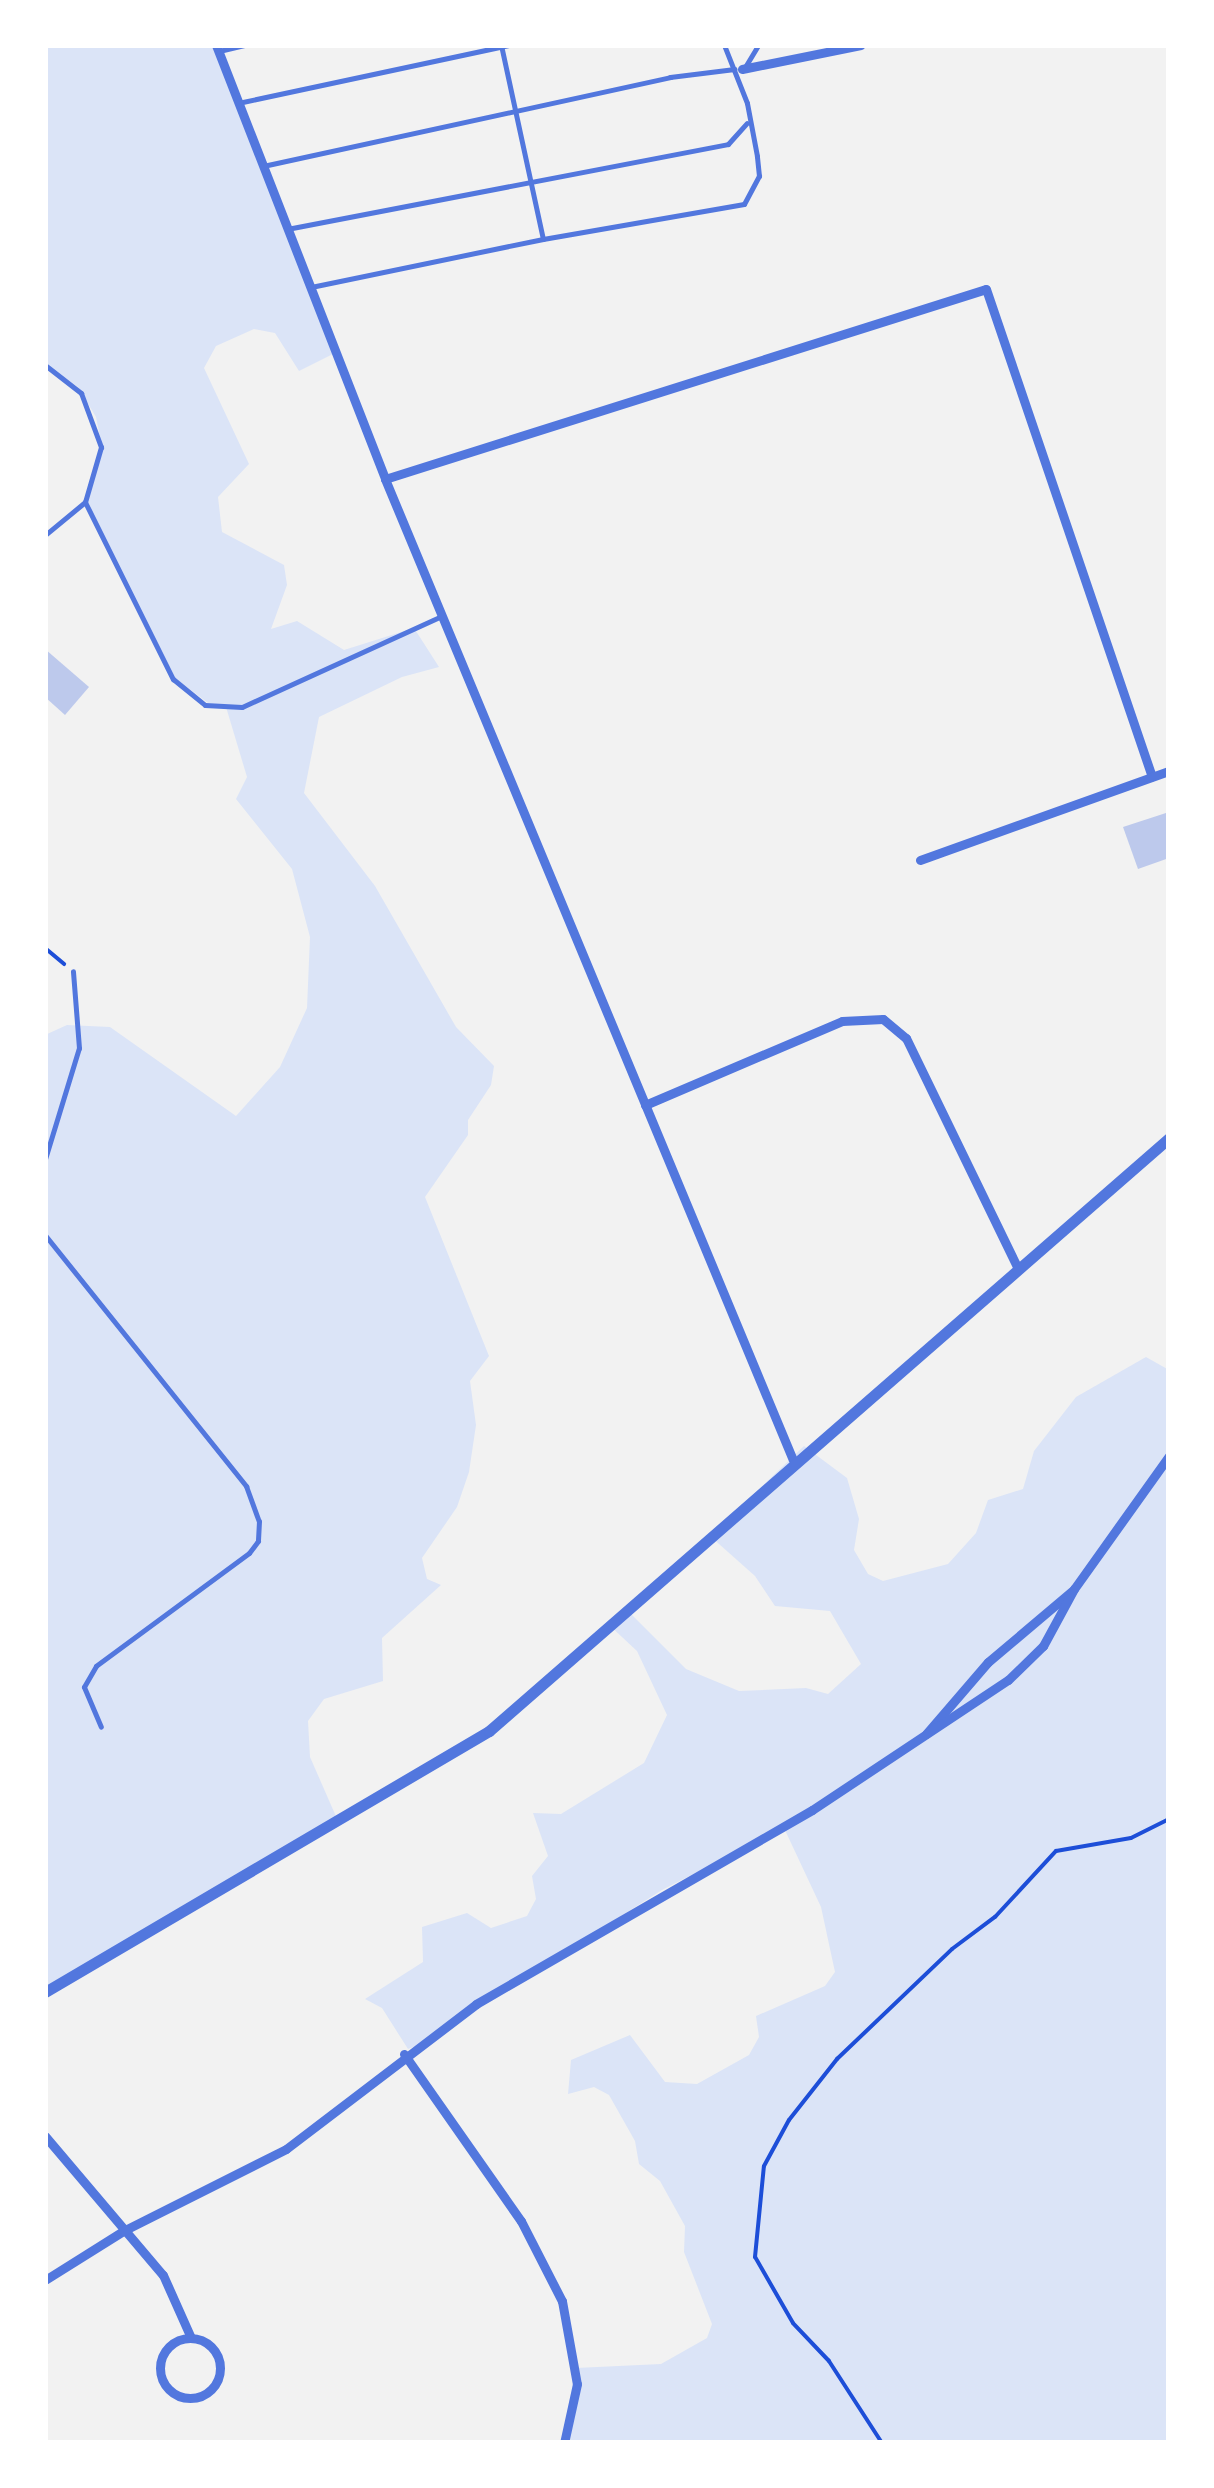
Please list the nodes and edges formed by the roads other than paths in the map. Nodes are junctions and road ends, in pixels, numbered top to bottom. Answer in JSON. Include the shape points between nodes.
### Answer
{"nodes":[{"id":1,"x":245,"y":45,"type":"edge"},
{"id":2,"x":509,"y":45,"type":"edge"},
{"id":3,"x":724,"y":45,"type":"edge"},
{"id":4,"x":758,"y":45,"type":"edge"},
{"id":5,"x":861,"y":45,"type":"edge"},
{"id":6,"x":501,"y":46,"type":"edge"},
{"id":7,"x":217,"y":48,"type":"edge"},
{"id":8,"x":729,"y":61,"type":"junction"},
{"id":9,"x":738,"y":69,"type":"junction"},
{"id":10,"x":713,"y":70,"type":"junction"},
{"id":11,"x":238,"y":102,"type":"junction"},
{"id":12,"x":514,"y":110,"type":"junction"},
{"id":13,"x":748,"y":121,"type":"junction"},
{"id":14,"x":263,"y":166,"type":"junction"},
{"id":15,"x":530,"y":182,"type":"junction"},
{"id":16,"x":288,"y":229,"type":"junction"},
{"id":17,"x":543,"y":239,"type":"junction"},
{"id":18,"x":310,"y":287,"type":"junction"},
{"id":19,"x":45,"y":366,"type":"edge"},
{"id":20,"x":386,"y":479,"type":"junction"},
{"id":21,"x":85,"y":502,"type":"junction"},
{"id":22,"x":45,"y":535,"type":"edge"},
{"id":23,"x":442,"y":616,"type":"junction"},
{"id":24,"x":1169,"y":771,"type":"edge"},
{"id":25,"x":1152,"y":777,"type":"junction"},
{"id":26,"x":920,"y":860,"type":"dead end"},
{"id":27,"x":73,"y":971,"type":"road end"},
{"id":28,"x":645,"y":1105,"type":"junction"},
{"id":29,"x":1169,"y":1138,"type":"edge"},
{"id":30,"x":45,"y":1159,"type":"edge"},
{"id":31,"x":45,"y":1234,"type":"edge"},
{"id":32,"x":1017,"y":1267,"type":"junction"},
{"id":33,"x":1169,"y":1456,"type":"edge"},
{"id":34,"x":792,"y":1460,"type":"junction"},
{"id":35,"x":1074,"y":1589,"type":"junction"},
{"id":36,"x":102,"y":1727,"type":"dead end"},
{"id":37,"x":924,"y":1737,"type":"junction"},
{"id":38,"x":45,"y":1992,"type":"edge"},
{"id":39,"x":404,"y":2054,"type":"junction"},
{"id":40,"x":45,"y":2136,"type":"edge"},
{"id":41,"x":123,"y":2231,"type":"junction"},
{"id":42,"x":45,"y":2280,"type":"edge"},
{"id":43,"x":191,"y":2338,"type":"junction"},
{"id":44,"x":564,"y":2443,"type":"edge"}],
"edges":[{"from":1,"to":7,"type":"lane"},
{"from":2,"to":6,"type":"lane"},
{"from":3,"to":8,"type":"lane"},
{"from":4,"to":9,"type":"lane"},
{"from":5,"to":9,"type":"street"},
{"from":6,"to":11,"type":"lane"},
{"from":6,"to":12,"type":"lane"},
{"from":7,"to":11,"type":"street"},
{"from":8,"to":9,"type":"lane"},
{"from":8,"to":10,"type":"lane"},
{"from":9,"to":10,"type":"lane"},
{"from":9,"to":13,"type":"lane"},
{"from":10,"to":12,"type":"lane"},
{"from":11,"to":14,"type":"street"},
{"from":12,"to":14,"type":"lane"},
{"from":12,"to":15,"type":"lane"},
{"from":13,"to":15,"type":"lane","via":[[728,144]]},
{"from":13,"to":17,"type":"lane","via":[[759,176],[744,204]]},
{"from":14,"to":16,"type":"street"},
{"from":15,"to":16,"type":"lane"},
{"from":15,"to":17,"type":"lane"},
{"from":16,"to":18,"type":"street"},
{"from":17,"to":18,"type":"lane"},
{"from":18,"to":20,"type":"street"},
{"from":19,"to":21,"type":"lane","via":[[82,393],[99,428],[100,466]]},
{"from":20,"to":23,"type":"street"},
{"from":20,"to":25,"type":"street","via":[[986,289]]},
{"from":21,"to":22,"type":"lane"},
{"from":21,"to":23,"type":"lane","via":[[174,679],[205,705],[242,707]]},
{"from":23,"to":28,"type":"street"},
{"from":24,"to":25,"type":"street"},
{"from":25,"to":26,"type":"street"},
{"from":27,"to":30,"type":"lane","via":[[79,1048]]},
{"from":28,"to":32,"type":"street","via":[[842,1021],[883,1019],[906,1038]]},
{"from":28,"to":34,"type":"street"},
{"from":29,"to":32,"type":"street"},
{"from":31,"to":36,"type":"lane","via":[[246,1486],[259,1521],[258,1540],[248,1553],[96,1666],[84,1687]]},
{"from":32,"to":34,"type":"street"},
{"from":33,"to":35,"type":"street"},
{"from":34,"to":38,"type":"street","via":[[489,1731]]},
{"from":35,"to":37,"type":"street","via":[[988,1662]]},
{"from":35,"to":37,"type":"street","via":[[1025,1666]]},
{"from":37,"to":39,"type":"street","via":[[812,1810],[560,1952]]},
{"from":39,"to":41,"type":"street","via":[[286,2149]]},
{"from":39,"to":44,"type":"street","via":[[520,2222],[562,2301],[577,2384]]},
{"from":40,"to":41,"type":"street"},
{"from":41,"to":42,"type":"street"},
{"from":41,"to":43,"type":"street","via":[[174,2291]]},
{"from":43,"to":43,"type":"street","via":[[209,2344],[220,2370],[205,2394],[185,2398],[167,2388],[159,2370],[165,2350]]}]}
